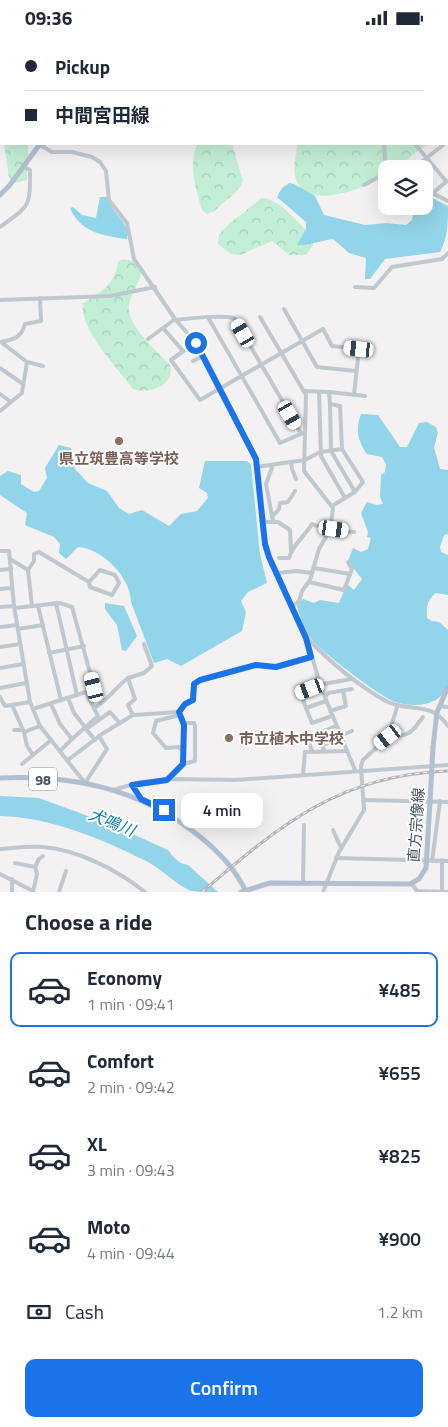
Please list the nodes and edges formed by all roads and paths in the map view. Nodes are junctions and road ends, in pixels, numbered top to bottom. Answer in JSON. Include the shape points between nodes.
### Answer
{"nodes":[{"id":1,"x":38,"y":145,"type":"edge"},
{"id":2,"x":41,"y":145,"type":"edge"},
{"id":3,"x":384,"y":145,"type":"edge"},
{"id":4,"x":416,"y":145,"type":"edge"},
{"id":5,"x":443,"y":145,"type":"edge"},
{"id":6,"x":426,"y":158,"type":"junction"},
{"id":7,"x":385,"y":160,"type":"edge"},
{"id":8,"x":424,"y":160,"type":"edge"},
{"id":9,"x":24,"y":167,"type":"junction"},
{"id":10,"x":378,"y":177,"type":"edge"},
{"id":11,"x":447,"y":181,"type":"edge"},
{"id":12,"x":364,"y":185,"type":"dead end"},
{"id":13,"x":433,"y":193,"type":"joint"},
{"id":14,"x":0,"y":195,"type":"edge"},
{"id":15,"x":448,"y":201,"type":"edge"},
{"id":16,"x":0,"y":227,"type":"edge"},
{"id":17,"x":448,"y":253,"type":"edge"},
{"id":18,"x":155,"y":287,"type":"junction"},
{"id":19,"x":355,"y":287,"type":"dead end"},
{"id":20,"x":40,"y":298,"type":"junction"},
{"id":21,"x":0,"y":300,"type":"edge"},
{"id":22,"x":284,"y":309,"type":"dead end"},
{"id":23,"x":260,"y":317,"type":"dead end"},
{"id":24,"x":209,"y":319,"type":"junction"},
{"id":25,"x":176,"y":320,"type":"junction"},
{"id":26,"x":163,"y":328,"type":"junction"},
{"id":27,"x":148,"y":339,"type":"dead end"},
{"id":28,"x":302,"y":340,"type":"junction"},
{"id":29,"x":1,"y":343,"type":"edge"},
{"id":30,"x":198,"y":346,"type":"junction"},
{"id":31,"x":183,"y":351,"type":"junction"},
{"id":32,"x":281,"y":353,"type":"junction"},
{"id":33,"x":203,"y":356,"type":"junction"},
{"id":34,"x":193,"y":361,"type":"dead end"},
{"id":35,"x":27,"y":362,"type":"junction"},
{"id":36,"x":261,"y":364,"type":"junction"},
{"id":37,"x":43,"y":365,"type":"dead end"},
{"id":38,"x":0,"y":368,"type":"edge"},
{"id":39,"x":356,"y":371,"type":"junction"},
{"id":40,"x":242,"y":377,"type":"junction"},
{"id":41,"x":23,"y":384,"type":"junction"},
{"id":42,"x":221,"y":388,"type":"junction"},
{"id":43,"x":304,"y":391,"type":"junction"},
{"id":44,"x":319,"y":392,"type":"junction"},
{"id":45,"x":329,"y":392,"type":"junction"},
{"id":46,"x":0,"y":394,"type":"edge"},
{"id":47,"x":354,"y":395,"type":"junction"},
{"id":48,"x":365,"y":396,"type":"dead end"},
{"id":49,"x":11,"y":402,"type":"junction"},
{"id":50,"x":330,"y":404,"type":"junction"},
{"id":51,"x":0,"y":411,"type":"edge"},
{"id":52,"x":303,"y":433,"type":"junction"},
{"id":53,"x":342,"y":449,"type":"junction"},
{"id":54,"x":331,"y":451,"type":"junction"},
{"id":55,"x":320,"y":452,"type":"junction"},
{"id":56,"x":305,"y":460,"type":"junction"},
{"id":57,"x":291,"y":462,"type":"junction"},
{"id":58,"x":274,"y":465,"type":"junction"},
{"id":59,"x":256,"y":467,"type":"junction"},
{"id":60,"x":296,"y":479,"type":"dead end"},
{"id":61,"x":295,"y":491,"type":"dead end"},
{"id":62,"x":355,"y":492,"type":"junction"},
{"id":63,"x":346,"y":499,"type":"junction"},
{"id":64,"x":332,"y":506,"type":"junction"},
{"id":65,"x":273,"y":519,"type":"junction"},
{"id":66,"x":263,"y":522,"type":"junction"},
{"id":67,"x":330,"y":530,"type":"junction"},
{"id":68,"x":354,"y":532,"type":"dead end"},
{"id":69,"x":0,"y":551,"type":"edge"},
{"id":70,"x":291,"y":551,"type":"junction"},
{"id":71,"x":279,"y":558,"type":"dead end"},
{"id":72,"x":10,"y":559,"type":"junction"},
{"id":73,"x":348,"y":562,"type":"dead end"},
{"id":74,"x":314,"y":568,"type":"junction"},
{"id":75,"x":10,"y":569,"type":"junction"},
{"id":76,"x":0,"y":570,"type":"edge"},
{"id":77,"x":28,"y":570,"type":"junction"},
{"id":78,"x":276,"y":573,"type":"junction"},
{"id":79,"x":312,"y":573,"type":"junction"},
{"id":80,"x":350,"y":574,"type":"junction"},
{"id":81,"x":89,"y":582,"type":"junction"},
{"id":82,"x":309,"y":582,"type":"junction"},
{"id":83,"x":12,"y":588,"type":"junction"},
{"id":84,"x":0,"y":589,"type":"edge"},
{"id":85,"x":56,"y":603,"type":"junction"},
{"id":86,"x":32,"y":606,"type":"junction"},
{"id":87,"x":38,"y":606,"type":"junction"},
{"id":88,"x":0,"y":607,"type":"edge"},
{"id":89,"x":14,"y":607,"type":"junction"},
{"id":90,"x":292,"y":607,"type":"junction"},
{"id":91,"x":43,"y":625,"type":"junction"},
{"id":92,"x":0,"y":627,"type":"edge"},
{"id":93,"x":17,"y":627,"type":"junction"},
{"id":94,"x":306,"y":638,"type":"junction"},
{"id":95,"x":20,"y":644,"type":"junction"},
{"id":96,"x":144,"y":644,"type":"dead end"},
{"id":97,"x":84,"y":646,"type":"junction"},
{"id":98,"x":0,"y":647,"type":"edge"},
{"id":99,"x":66,"y":650,"type":"junction"},
{"id":100,"x":49,"y":653,"type":"junction"},
{"id":101,"x":311,"y":657,"type":"junction"},
{"id":102,"x":23,"y":664,"type":"junction"},
{"id":103,"x":0,"y":668,"type":"edge"},
{"id":104,"x":128,"y":678,"type":"junction"},
{"id":105,"x":352,"y":679,"type":"junction"},
{"id":106,"x":26,"y":683,"type":"junction"},
{"id":107,"x":320,"y":685,"type":"junction"},
{"id":108,"x":448,"y":687,"type":"edge"},
{"id":109,"x":0,"y":688,"type":"edge"},
{"id":110,"x":298,"y":688,"type":"dead end"},
{"id":111,"x":352,"y":689,"type":"dead end"},
{"id":112,"x":343,"y":691,"type":"junction"},
{"id":113,"x":86,"y":692,"type":"junction"},
{"id":114,"x":300,"y":693,"type":"junction"},
{"id":115,"x":77,"y":695,"type":"junction"},
{"id":116,"x":0,"y":697,"type":"edge"},
{"id":117,"x":68,"y":698,"type":"junction"},
{"id":118,"x":325,"y":699,"type":"junction"},
{"id":119,"x":62,"y":700,"type":"junction"},
{"id":120,"x":30,"y":702,"type":"junction"},
{"id":121,"x":51,"y":704,"type":"junction"},
{"id":122,"x":12,"y":705,"type":"junction"},
{"id":123,"x":439,"y":706,"type":"junction"},
{"id":124,"x":397,"y":707,"type":"junction"},
{"id":125,"x":448,"y":707,"type":"edge"},
{"id":126,"x":94,"y":708,"type":"junction"},
{"id":127,"x":306,"y":708,"type":"junction"},
{"id":128,"x":33,"y":709,"type":"junction"},
{"id":129,"x":330,"y":711,"type":"junction"},
{"id":130,"x":437,"y":712,"type":"junction"},
{"id":131,"x":180,"y":713,"type":"junction"},
{"id":132,"x":134,"y":715,"type":"junction"},
{"id":133,"x":332,"y":716,"type":"junction"},
{"id":134,"x":422,"y":717,"type":"dead end"},
{"id":135,"x":120,"y":723,"type":"junction"},
{"id":136,"x":184,"y":723,"type":"junction"},
{"id":137,"x":336,"y":725,"type":"junction"},
{"id":138,"x":40,"y":726,"type":"junction"},
{"id":139,"x":448,"y":726,"type":"edge"},
{"id":140,"x":85,"y":727,"type":"junction"},
{"id":141,"x":14,"y":730,"type":"dead end"},
{"id":142,"x":23,"y":731,"type":"junction"},
{"id":143,"x":352,"y":731,"type":"dead end"},
{"id":144,"x":99,"y":736,"type":"junction"},
{"id":145,"x":341,"y":737,"type":"junction"},
{"id":146,"x":388,"y":737,"type":"junction"},
{"id":147,"x":72,"y":739,"type":"junction"},
{"id":148,"x":95,"y":740,"type":"junction"},
{"id":149,"x":50,"y":741,"type":"junction"},
{"id":150,"x":60,"y":751,"type":"junction"},
{"id":151,"x":183,"y":751,"type":"junction"},
{"id":152,"x":312,"y":751,"type":"junction"},
{"id":153,"x":324,"y":751,"type":"junction"},
{"id":154,"x":347,"y":751,"type":"junction"},
{"id":155,"x":33,"y":755,"type":"junction"},
{"id":156,"x":68,"y":760,"type":"junction"},
{"id":157,"x":22,"y":764,"type":"dead end"},
{"id":158,"x":183,"y":764,"type":"junction"},
{"id":159,"x":448,"y":765,"type":"edge"},
{"id":160,"x":354,"y":770,"type":"junction"},
{"id":161,"x":360,"y":770,"type":"junction"},
{"id":162,"x":303,"y":774,"type":"junction"},
{"id":163,"x":0,"y":778,"type":"edge"},
{"id":164,"x":167,"y":780,"type":"junction"},
{"id":165,"x":85,"y":783,"type":"junction"},
{"id":166,"x":132,"y":785,"type":"junction"},
{"id":167,"x":113,"y":790,"type":"junction"},
{"id":168,"x":141,"y":799,"type":"junction"},
{"id":169,"x":364,"y":800,"type":"junction"},
{"id":170,"x":440,"y":801,"type":"junction"},
{"id":171,"x":448,"y":802,"type":"edge"},
{"id":172,"x":304,"y":825,"type":"dead end"},
{"id":173,"x":333,"y":830,"type":"dead end"},
{"id":174,"x":341,"y":847,"type":"junction"},
{"id":175,"x":0,"y":849,"type":"edge"},
{"id":176,"x":43,"y":856,"type":"dead end"},
{"id":177,"x":336,"y":858,"type":"junction"},
{"id":178,"x":442,"y":860,"type":"junction"},
{"id":179,"x":430,"y":861,"type":"junction"},
{"id":180,"x":448,"y":861,"type":"edge"},
{"id":181,"x":15,"y":863,"type":"dead end"},
{"id":182,"x":35,"y":867,"type":"junction"},
{"id":183,"x":66,"y":871,"type":"dead end"},
{"id":184,"x":0,"y":874,"type":"edge"},
{"id":185,"x":12,"y":879,"type":"junction"},
{"id":186,"x":303,"y":883,"type":"junction"},
{"id":187,"x":326,"y":883,"type":"junction"},
{"id":188,"x":412,"y":883,"type":"junction"},
{"id":189,"x":245,"y":891,"type":"edge"},
{"id":190,"x":12,"y":892,"type":"edge"},
{"id":191,"x":34,"y":892,"type":"edge"},
{"id":192,"x":58,"y":892,"type":"edge"},
{"id":193,"x":145,"y":892,"type":"edge"},
{"id":194,"x":324,"y":892,"type":"edge"},
{"id":195,"x":442,"y":892,"type":"edge"},
{"id":196,"x":448,"y":892,"type":"edge"}],
"edges":[{"from":1,"to":9,"type":"main road"},
{"from":2,"to":18,"type":"street","via":[[52,152],[72,152],[100,162],[106,171],[110,200],[128,228],[134,259]]},
{"from":3,"to":7,"type":"street"},
{"from":4,"to":6,"type":"street"},
{"from":5,"to":6,"type":"street"},
{"from":6,"to":8,"type":"street"},
{"from":6,"to":11,"type":"street"},
{"from":9,"to":14,"type":"main road"},
{"from":9,"to":16,"type":"street","via":[[30,170],[29,202]]},
{"from":10,"to":12,"type":"street"},
{"from":11,"to":13,"type":"street"},
{"from":13,"to":15,"type":"street"},
{"from":17,"to":19,"type":"street","via":[[442,259],[392,267],[374,288]]},
{"from":18,"to":20,"type":"street","via":[[110,296]]},
{"from":18,"to":25,"type":"street"},
{"from":20,"to":21,"type":"street"},
{"from":20,"to":29,"type":"street","via":[[41,321],[25,324],[18,338]]},
{"from":22,"to":28,"type":"street"},
{"from":23,"to":32,"type":"street"},
{"from":24,"to":25,"type":"street"},
{"from":24,"to":36,"type":"street","via":[[221,315],[234,317]]},
{"from":24,"to":40,"type":"street"},
{"from":25,"to":26,"type":"street"},
{"from":25,"to":30,"type":"street"},
{"from":26,"to":27,"type":"street"},
{"from":26,"to":31,"type":"street"},
{"from":28,"to":32,"type":"street"},
{"from":28,"to":39,"type":"street","via":[[317,367]]},
{"from":28,"to":39,"type":"street","via":[[322,329],[332,346],[359,349]]},
{"from":29,"to":35,"type":"street"},
{"from":30,"to":31,"type":"street","via":[[192,345]]},
{"from":30,"to":33,"type":"street"},
{"from":31,"to":42,"type":"street","via":[[171,360],[200,400]]},
{"from":32,"to":36,"type":"street"},
{"from":32,"to":43,"type":"street"},
{"from":33,"to":34,"type":"street"},
{"from":33,"to":42,"type":"street"},
{"from":35,"to":37,"type":"street"},
{"from":35,"to":41,"type":"street"},
{"from":36,"to":40,"type":"street"},
{"from":36,"to":52,"type":"street"},
{"from":38,"to":41,"type":"street"},
{"from":39,"to":47,"type":"street"},
{"from":40,"to":42,"type":"street"},
{"from":40,"to":52,"type":"street","via":[[280,443]]},
{"from":41,"to":49,"type":"street","via":[[22,393]]},
{"from":42,"to":59,"type":"street","via":[[256,459]]},
{"from":43,"to":44,"type":"street"},
{"from":43,"to":52,"type":"street","via":[[307,413]]},
{"from":44,"to":45,"type":"street"},
{"from":44,"to":55,"type":"street"},
{"from":45,"to":47,"type":"street"},
{"from":45,"to":50,"type":"street"},
{"from":46,"to":49,"type":"street"},
{"from":47,"to":48,"type":"street"},
{"from":49,"to":51,"type":"street"},
{"from":50,"to":53,"type":"street","via":[[340,406]]},
{"from":50,"to":54,"type":"street"},
{"from":52,"to":56,"type":"street"},
{"from":53,"to":54,"type":"street"},
{"from":53,"to":62,"type":"street","via":[[363,482]]},
{"from":54,"to":55,"type":"street"},
{"from":54,"to":62,"type":"street"},
{"from":55,"to":56,"type":"street"},
{"from":55,"to":63,"type":"street"},
{"from":56,"to":57,"type":"street"},
{"from":56,"to":64,"type":"street","via":[[304,471],[308,478]]},
{"from":57,"to":58,"type":"street"},
{"from":57,"to":60,"type":"street"},
{"from":58,"to":59,"type":"street"},
{"from":58,"to":65,"type":"street","via":[[266,485]]},
{"from":59,"to":66,"type":"street"},
{"from":61,"to":65,"type":"street","via":[[288,502],[280,503]]},
{"from":62,"to":63,"type":"street"},
{"from":63,"to":64,"type":"street"},
{"from":64,"to":67,"type":"street"},
{"from":65,"to":66,"type":"street"},
{"from":65,"to":70,"type":"street","via":[[290,530]]},
{"from":66,"to":78,"type":"street","via":[[265,544]]},
{"from":67,"to":68,"type":"street"},
{"from":67,"to":70,"type":"street","via":[[312,524]]},
{"from":67,"to":74,"type":"street","via":[[319,549]]},
{"from":69,"to":72,"type":"street","via":[[9,551]]},
{"from":70,"to":71,"type":"street","via":[[289,558]]},
{"from":72,"to":75,"type":"street"},
{"from":72,"to":77,"type":"street"},
{"from":73,"to":80,"type":"street","via":[[352,569]]},
{"from":74,"to":79,"type":"street"},
{"from":74,"to":80,"type":"street"},
{"from":75,"to":76,"type":"street"},
{"from":75,"to":83,"type":"street"},
{"from":77,"to":81,"type":"street","via":[[34,561],[34,553],[39,552]]},
{"from":77,"to":86,"type":"street"},
{"from":78,"to":79,"type":"street"},
{"from":78,"to":90,"type":"street"},
{"from":79,"to":82,"type":"street"},
{"from":80,"to":82,"type":"street","via":[[344,590]]},
{"from":81,"to":81,"type":"street","via":[[100,570],[115,575],[119,583],[112,595],[90,587]]},
{"from":82,"to":90,"type":"street"},
{"from":83,"to":84,"type":"street"},
{"from":83,"to":89,"type":"street"},
{"from":85,"to":87,"type":"street"},
{"from":85,"to":97,"type":"street","via":[[72,607]]},
{"from":85,"to":99,"type":"street"},
{"from":86,"to":87,"type":"street"},
{"from":86,"to":89,"type":"street"},
{"from":87,"to":91,"type":"street"},
{"from":88,"to":89,"type":"street"},
{"from":89,"to":93,"type":"street"},
{"from":90,"to":94,"type":"street"},
{"from":91,"to":93,"type":"street"},
{"from":91,"to":100,"type":"street"},
{"from":92,"to":93,"type":"street"},
{"from":93,"to":95,"type":"street"},
{"from":94,"to":101,"type":"street"},
{"from":94,"to":105,"type":"street"},
{"from":95,"to":98,"type":"street"},
{"from":95,"to":102,"type":"street"},
{"from":96,"to":104,"type":"street","via":[[152,667]]},
{"from":97,"to":99,"type":"street"},
{"from":97,"to":113,"type":"street","via":[[94,687]]},
{"from":99,"to":100,"type":"street"},
{"from":99,"to":115,"type":"street"},
{"from":100,"to":119,"type":"street"},
{"from":101,"to":107,"type":"street"},
{"from":101,"to":131,"type":"street","via":[[276,667],[256,665],[200,680],[194,684],[193,700],[185,704]]},
{"from":102,"to":103,"type":"street"},
{"from":102,"to":106,"type":"street"},
{"from":104,"to":126,"type":"street"},
{"from":104,"to":132,"type":"street","via":[[135,699],[128,705]]},
{"from":105,"to":107,"type":"street"},
{"from":105,"to":124,"type":"street"},
{"from":106,"to":109,"type":"street"},
{"from":106,"to":120,"type":"street"},
{"from":107,"to":114,"type":"street"},
{"from":107,"to":118,"type":"street"},
{"from":108,"to":123,"type":"main road","name":"直方宗像線"},
{"from":110,"to":114,"type":"street"},
{"from":111,"to":112,"type":"street"},
{"from":112,"to":118,"type":"street","via":[[328,693]]},
{"from":112,"to":129,"type":"street","via":[[346,706]]},
{"from":113,"to":115,"type":"street"},
{"from":113,"to":126,"type":"street"},
{"from":114,"to":127,"type":"street"},
{"from":115,"to":117,"type":"street"},
{"from":116,"to":122,"type":"street","via":[[5,707]]},
{"from":117,"to":119,"type":"street"},
{"from":117,"to":140,"type":"street"},
{"from":118,"to":127,"type":"street"},
{"from":118,"to":129,"type":"street"},
{"from":119,"to":121,"type":"street"},
{"from":120,"to":122,"type":"street"},
{"from":120,"to":128,"type":"street"},
{"from":121,"to":128,"type":"street"},
{"from":121,"to":147,"type":"street","via":[[60,724]]},
{"from":122,"to":142,"type":"street"},
{"from":123,"to":125,"type":"street"},
{"from":123,"to":130,"type":"main road","name":"直方宗像線"},
{"from":124,"to":130,"type":"street","via":[[422,707]]},
{"from":124,"to":146,"type":"street"},
{"from":126,"to":140,"type":"street","via":[[98,716]]},
{"from":127,"to":133,"type":"street","via":[[312,723]]},
{"from":128,"to":138,"type":"street"},
{"from":129,"to":133,"type":"street"},
{"from":130,"to":139,"type":"street"},
{"from":130,"to":179,"type":"main road","name":"直方宗像線","bridge":true,"via":[[430,803]]},
{"from":131,"to":132,"type":"street"},
{"from":131,"to":136,"type":"street"},
{"from":131,"to":151,"type":"street","via":[[156,721],[153,733],[166,749],[179,747]]},
{"from":132,"to":135,"type":"street"},
{"from":133,"to":137,"type":"street"},
{"from":134,"to":146,"type":"street","via":[[406,736]]},
{"from":135,"to":144,"type":"street"},
{"from":135,"to":148,"type":"street","via":[[110,712],[86,729]]},
{"from":136,"to":151,"type":"street"},
{"from":136,"to":158,"type":"street","via":[[194,723],[195,726],[195,761]]},
{"from":137,"to":145,"type":"street"},
{"from":137,"to":152,"type":"street","via":[[307,737]]},
{"from":138,"to":142,"type":"street"},
{"from":138,"to":149,"type":"street"},
{"from":140,"to":147,"type":"street"},
{"from":141,"to":142,"type":"street"},
{"from":142,"to":155,"type":"street"},
{"from":143,"to":145,"type":"street"},
{"from":144,"to":148,"type":"street"},
{"from":144,"to":165,"type":"street","via":[[108,749]]},
{"from":145,"to":153,"type":"street","via":[[322,745]]},
{"from":145,"to":154,"type":"street"},
{"from":146,"to":161,"type":"street","via":[[363,760]]},
{"from":147,"to":150,"type":"street"},
{"from":148,"to":156,"type":"street"},
{"from":149,"to":150,"type":"street"},
{"from":149,"to":155,"type":"street"},
{"from":150,"to":156,"type":"street"},
{"from":151,"to":158,"type":"street"},
{"from":152,"to":153,"type":"street"},
{"from":152,"to":162,"type":"street","via":[[305,752]]},
{"from":153,"to":154,"type":"street"},
{"from":154,"to":160,"type":"street"},
{"from":155,"to":157,"type":"street"},
{"from":156,"to":165,"type":"street"},
{"from":158,"to":164,"type":"street"},
{"from":159,"to":161,"type":"street"},
{"from":160,"to":161,"type":"street"},
{"from":160,"to":162,"type":"street"},
{"from":161,"to":169,"type":"street"},
{"from":162,"to":164,"type":"street","via":[[234,780]]},
{"from":163,"to":165,"type":"main road","number":"98"},
{"from":164,"to":166,"type":"street"},
{"from":165,"to":167,"type":"main road","number":"98"},
{"from":166,"to":167,"type":"street"},
{"from":166,"to":168,"type":"street"},
{"from":167,"to":168,"type":"main road","number":"98"},
{"from":168,"to":189,"type":"main road","number":"98","via":[[164,810],[210,844],[227,862]]},
{"from":169,"to":170,"type":"street"},
{"from":169,"to":174,"type":"street","via":[[361,816]]},
{"from":170,"to":171,"type":"street"},
{"from":170,"to":179,"type":"street"},
{"from":172,"to":186,"type":"street"},
{"from":173,"to":174,"type":"street"},
{"from":174,"to":177,"type":"street"},
{"from":175,"to":193,"type":"street","via":[[44,847],[75,855],[114,872]]},
{"from":176,"to":182,"type":"street"},
{"from":177,"to":179,"type":"street"},
{"from":177,"to":187,"type":"street"},
{"from":178,"to":179,"type":"street"},
{"from":178,"to":180,"type":"street"},
{"from":178,"to":195,"type":"street"},
{"from":179,"to":188,"type":"main road","name":"直方宗像線","via":[[424,874]]},
{"from":181,"to":182,"type":"street"},
{"from":182,"to":191,"type":"street"},
{"from":183,"to":192,"type":"street"},
{"from":184,"to":185,"type":"street"},
{"from":185,"to":190,"type":"street"},
{"from":185,"to":191,"type":"street"},
{"from":186,"to":187,"type":"main road","name":"直方宗像線"},
{"from":186,"to":189,"type":"main road","name":"直方宗像線","via":[[266,883]]},
{"from":187,"to":188,"type":"main road","name":"直方宗像線"},
{"from":187,"to":194,"type":"street"},
{"from":188,"to":195,"type":"street","via":[[417,891]]},
{"from":195,"to":196,"type":"street"}]}
